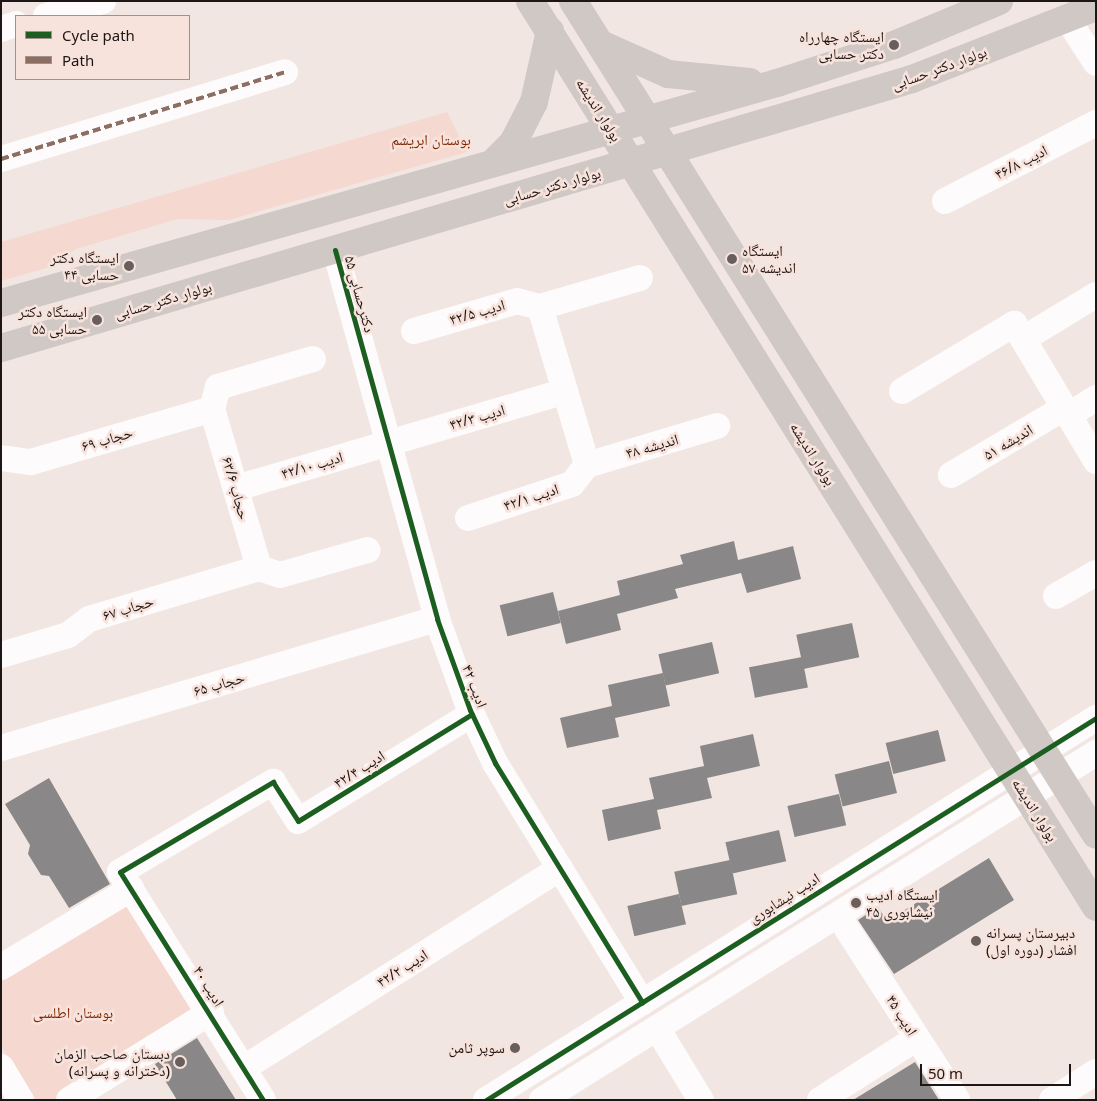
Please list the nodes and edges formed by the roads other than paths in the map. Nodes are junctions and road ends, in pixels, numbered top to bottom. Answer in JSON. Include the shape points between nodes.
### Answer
{"nodes":[{"id":1,"x":103,"y":1,"type":"edge"},
{"id":2,"x":530,"y":1,"type":"edge"},
{"id":3,"x":573,"y":1,"type":"edge"},
{"id":4,"x":999,"y":1,"type":"edge"},
{"id":5,"x":1096,"y":6,"type":"edge"},
{"id":6,"x":50,"y":10,"type":"edge"},
{"id":7,"x":1068,"y":20,"type":"junction"},
{"id":8,"x":15,"y":24,"type":"edge"},
{"id":9,"x":1,"y":28,"type":"edge"},
{"id":10,"x":550,"y":31,"type":"junction"},
{"id":11,"x":602,"y":45,"type":"junction"},
{"id":12,"x":1096,"y":63,"type":"edge"},
{"id":13,"x":285,"y":72,"type":"dead end"},
{"id":14,"x":777,"y":83,"type":"junction"},
{"id":15,"x":648,"y":119,"type":"junction"},
{"id":16,"x":1096,"y":123,"type":"edge"},
{"id":17,"x":611,"y":131,"type":"junction"},
{"id":18,"x":667,"y":152,"type":"junction"},
{"id":19,"x":1,"y":160,"type":"edge"},
{"id":20,"x":493,"y":163,"type":"junction"},
{"id":21,"x":632,"y":163,"type":"junction"},
{"id":22,"x":945,"y":201,"type":"dead end"},
{"id":23,"x":335,"y":250,"type":"junction"},
{"id":24,"x":640,"y":278,"type":"dead end"},
{"id":25,"x":1096,"y":295,"type":"edge"},
{"id":26,"x":1,"y":302,"type":"edge"},
{"id":27,"x":540,"y":307,"type":"junction"},
{"id":28,"x":414,"y":331,"type":"dead end"},
{"id":29,"x":1018,"y":331,"type":"junction"},
{"id":30,"x":361,"y":346,"type":"joint"},
{"id":31,"x":1,"y":348,"type":"edge"},
{"id":32,"x":313,"y":359,"type":"dead end"},
{"id":33,"x":565,"y":391,"type":"junction"},
{"id":34,"x":902,"y":391,"type":"dead end"},
{"id":35,"x":1096,"y":398,"type":"edge"},
{"id":36,"x":212,"y":409,"type":"junction"},
{"id":37,"x":1066,"y":412,"type":"junction"},
{"id":38,"x":717,"y":426,"type":"dead end"},
{"id":39,"x":388,"y":443,"type":"junction"},
{"id":40,"x":1,"y":458,"type":"edge"},
{"id":41,"x":1096,"y":461,"type":"edge"},
{"id":42,"x":587,"y":465,"type":"junction"},
{"id":43,"x":951,"y":475,"type":"dead end"},
{"id":44,"x":236,"y":488,"type":"junction"},
{"id":45,"x":468,"y":518,"type":"dead end"},
{"id":46,"x":368,"y":550,"type":"dead end"},
{"id":47,"x":259,"y":568,"type":"junction"},
{"id":48,"x":1096,"y":573,"type":"edge"},
{"id":49,"x":1056,"y":596,"type":"dead end"},
{"id":50,"x":437,"y":620,"type":"junction"},
{"id":51,"x":1,"y":655,"type":"edge"},
{"id":52,"x":472,"y":714,"type":"junction"},
{"id":53,"x":1096,"y":718,"type":"edge"},
{"id":54,"x":1,"y":748,"type":"edge"},
{"id":55,"x":1043,"y":751,"type":"junction"},
{"id":56,"x":1096,"y":753,"type":"edge"},
{"id":57,"x":1011,"y":771,"type":"junction"},
{"id":58,"x":1058,"y":776,"type":"junction"},
{"id":59,"x":273,"y":782,"type":"joint"},
{"id":60,"x":1027,"y":796,"type":"junction"},
{"id":61,"x":1096,"y":836,"type":"edge"},
{"id":62,"x":560,"y":868,"type":"junction"},
{"id":63,"x":131,"y":888,"type":"junction"},
{"id":64,"x":1096,"y":907,"type":"edge"},
{"id":65,"x":848,"y":929,"type":"dead end"},
{"id":66,"x":1,"y":967,"type":"edge"},
{"id":67,"x":642,"y":1002,"type":"junction"},
{"id":68,"x":211,"y":1012,"type":"junction"},
{"id":69,"x":657,"y":1028,"type":"junction"},
{"id":70,"x":916,"y":1038,"type":"junction"},
{"id":71,"x":244,"y":1068,"type":"junction"},
{"id":72,"x":3,"y":1072,"type":"edge"},
{"id":73,"x":1096,"y":1072,"type":"edge"},
{"id":74,"x":21,"y":1100,"type":"edge"},
{"id":75,"x":69,"y":1100,"type":"edge"},
{"id":76,"x":263,"y":1100,"type":"edge"},
{"id":77,"x":486,"y":1100,"type":"edge"},
{"id":78,"x":542,"y":1100,"type":"edge"},
{"id":79,"x":701,"y":1100,"type":"edge"},
{"id":80,"x":820,"y":1100,"type":"edge"},
{"id":81,"x":957,"y":1100,"type":"edge"},
{"id":82,"x":1052,"y":1100,"type":"edge"}],
"edges":[{"from":1,"to":6,"type":"street"},
{"from":2,"to":10,"type":"main road","name":"بولوار اندیشه"},
{"from":3,"to":11,"type":"main road"},
{"from":4,"to":14,"type":"main road","via":[[894,46]]},
{"from":5,"to":7,"type":"main road","name":"بولوار دکتر حسابی"},
{"from":7,"to":12,"type":"street"},
{"from":7,"to":18,"type":"main road","name":"بولوار دکتر حسابی","via":[[912,79]]},
{"from":8,"to":9,"type":"street"},
{"from":10,"to":17,"type":"main road","name":"بولوار اندیشه"},
{"from":10,"to":20,"type":"main road","via":[[534,102],[513,143]]},
{"from":11,"to":14,"type":"main road","via":[[668,74]]},
{"from":11,"to":15,"type":"main road"},
{"from":13,"to":19,"type":"street"},
{"from":14,"to":15,"type":"main road"},
{"from":15,"to":17,"type":"main road"},
{"from":15,"to":18,"type":"main road"},
{"from":16,"to":22,"type":"street","name":"ادیب ۴۶/۸"},
{"from":17,"to":20,"type":"main road"},
{"from":17,"to":21,"type":"main road","name":"بولوار اندیشه"},
{"from":18,"to":21,"type":"main road","name":"بولوار دکتر حسابی"},
{"from":18,"to":55,"type":"main road"},
{"from":20,"to":26,"type":"main road"},
{"from":21,"to":23,"type":"main road","name":"بولوار دکتر حسابی"},
{"from":21,"to":57,"type":"main road","name":"بولوار اندیشه"},
{"from":23,"to":30,"type":"street","name":"دکترحسابی ۵۵"},
{"from":23,"to":31,"type":"main road","name":"بولوار دکتر حسابی"},
{"from":24,"to":27,"type":"street"},
{"from":25,"to":29,"type":"street"},
{"from":27,"to":28,"type":"street","name":"ادیب ۴۲/۵","via":[[516,301]]},
{"from":27,"to":33,"type":"street"},
{"from":29,"to":34,"type":"street"},
{"from":29,"to":37,"type":"street"},
{"from":30,"to":39,"type":"street","name":"ادیب ۴۲"},
{"from":32,"to":36,"type":"street","via":[[218,387]]},
{"from":33,"to":39,"type":"street","name":"ادیب ۴۲/۳"},
{"from":33,"to":42,"type":"street"},
{"from":35,"to":37,"type":"street","name":"اندیشه ۵۱"},
{"from":36,"to":40,"type":"street","name":"حجاب ۶۹","via":[[32,462]]},
{"from":36,"to":44,"type":"street","name":"حجاب ۶۳/۶"},
{"from":37,"to":41,"type":"street"},
{"from":37,"to":43,"type":"street","name":"اندیشه ۵۱"},
{"from":38,"to":42,"type":"street","name":"اندیشه ۴۸"},
{"from":39,"to":44,"type":"street","name":"ادیب ۴۲/۱۰"},
{"from":39,"to":50,"type":"street","name":"ادیب ۴۲"},
{"from":42,"to":45,"type":"street","name":"ادیب ۴۲/۱","via":[[572,484]]},
{"from":44,"to":47,"type":"street","name":"حجاب ۶۳/۶"},
{"from":46,"to":47,"type":"street","via":[[280,575]]},
{"from":47,"to":51,"type":"street","name":"حجاب ۶۷","via":[[89,620],[68,635]]},
{"from":48,"to":49,"type":"street"},
{"from":50,"to":52,"type":"street","name":"ادیب ۴۲"},
{"from":50,"to":54,"type":"street","name":"حجاب ۶۵"},
{"from":52,"to":59,"type":"street","name":"ادیب ۴۲/۴","via":[[298,821]]},
{"from":52,"to":62,"type":"street","name":"ادیب ۴۲","via":[[495,762]]},
{"from":53,"to":55,"type":"street","name":"ادیب نیشابوری"},
{"from":55,"to":57,"type":"street","name":"ادیب نیشابوری"},
{"from":55,"to":58,"type":"main road"},
{"from":56,"to":58,"type":"street"},
{"from":57,"to":60,"type":"main road","name":"بولوار اندیشه"},
{"from":57,"to":67,"type":"street","name":"ادیب نیشابوری"},
{"from":58,"to":60,"type":"street"},
{"from":58,"to":61,"type":"main road"},
{"from":59,"to":63,"type":"street","name":"ادیب ۴۰","via":[[120,872]]},
{"from":60,"to":64,"type":"main road","name":"بولوار اندیشه"},
{"from":60,"to":69,"type":"street"},
{"from":62,"to":67,"type":"street","name":"ادیب ۴۲"},
{"from":62,"to":71,"type":"street","name":"ادیب ۴۲/۲"},
{"from":63,"to":66,"type":"street"},
{"from":63,"to":68,"type":"street","name":"ادیب ۴۰"},
{"from":65,"to":70,"type":"street","name":"ادیب ۴۵"},
{"from":67,"to":77,"type":"street","name":"ادیب نیشابوری"},
{"from":68,"to":71,"type":"street","name":"ادیب ۴۰"},
{"from":68,"to":75,"type":"street"},
{"from":69,"to":78,"type":"street"},
{"from":69,"to":79,"type":"street"},
{"from":70,"to":80,"type":"street"},
{"from":70,"to":81,"type":"street","name":"ادیب ۴۵"},
{"from":71,"to":76,"type":"street","name":"ادیب ۴۰"},
{"from":72,"to":74,"type":"street"},
{"from":73,"to":82,"type":"street"}]}
